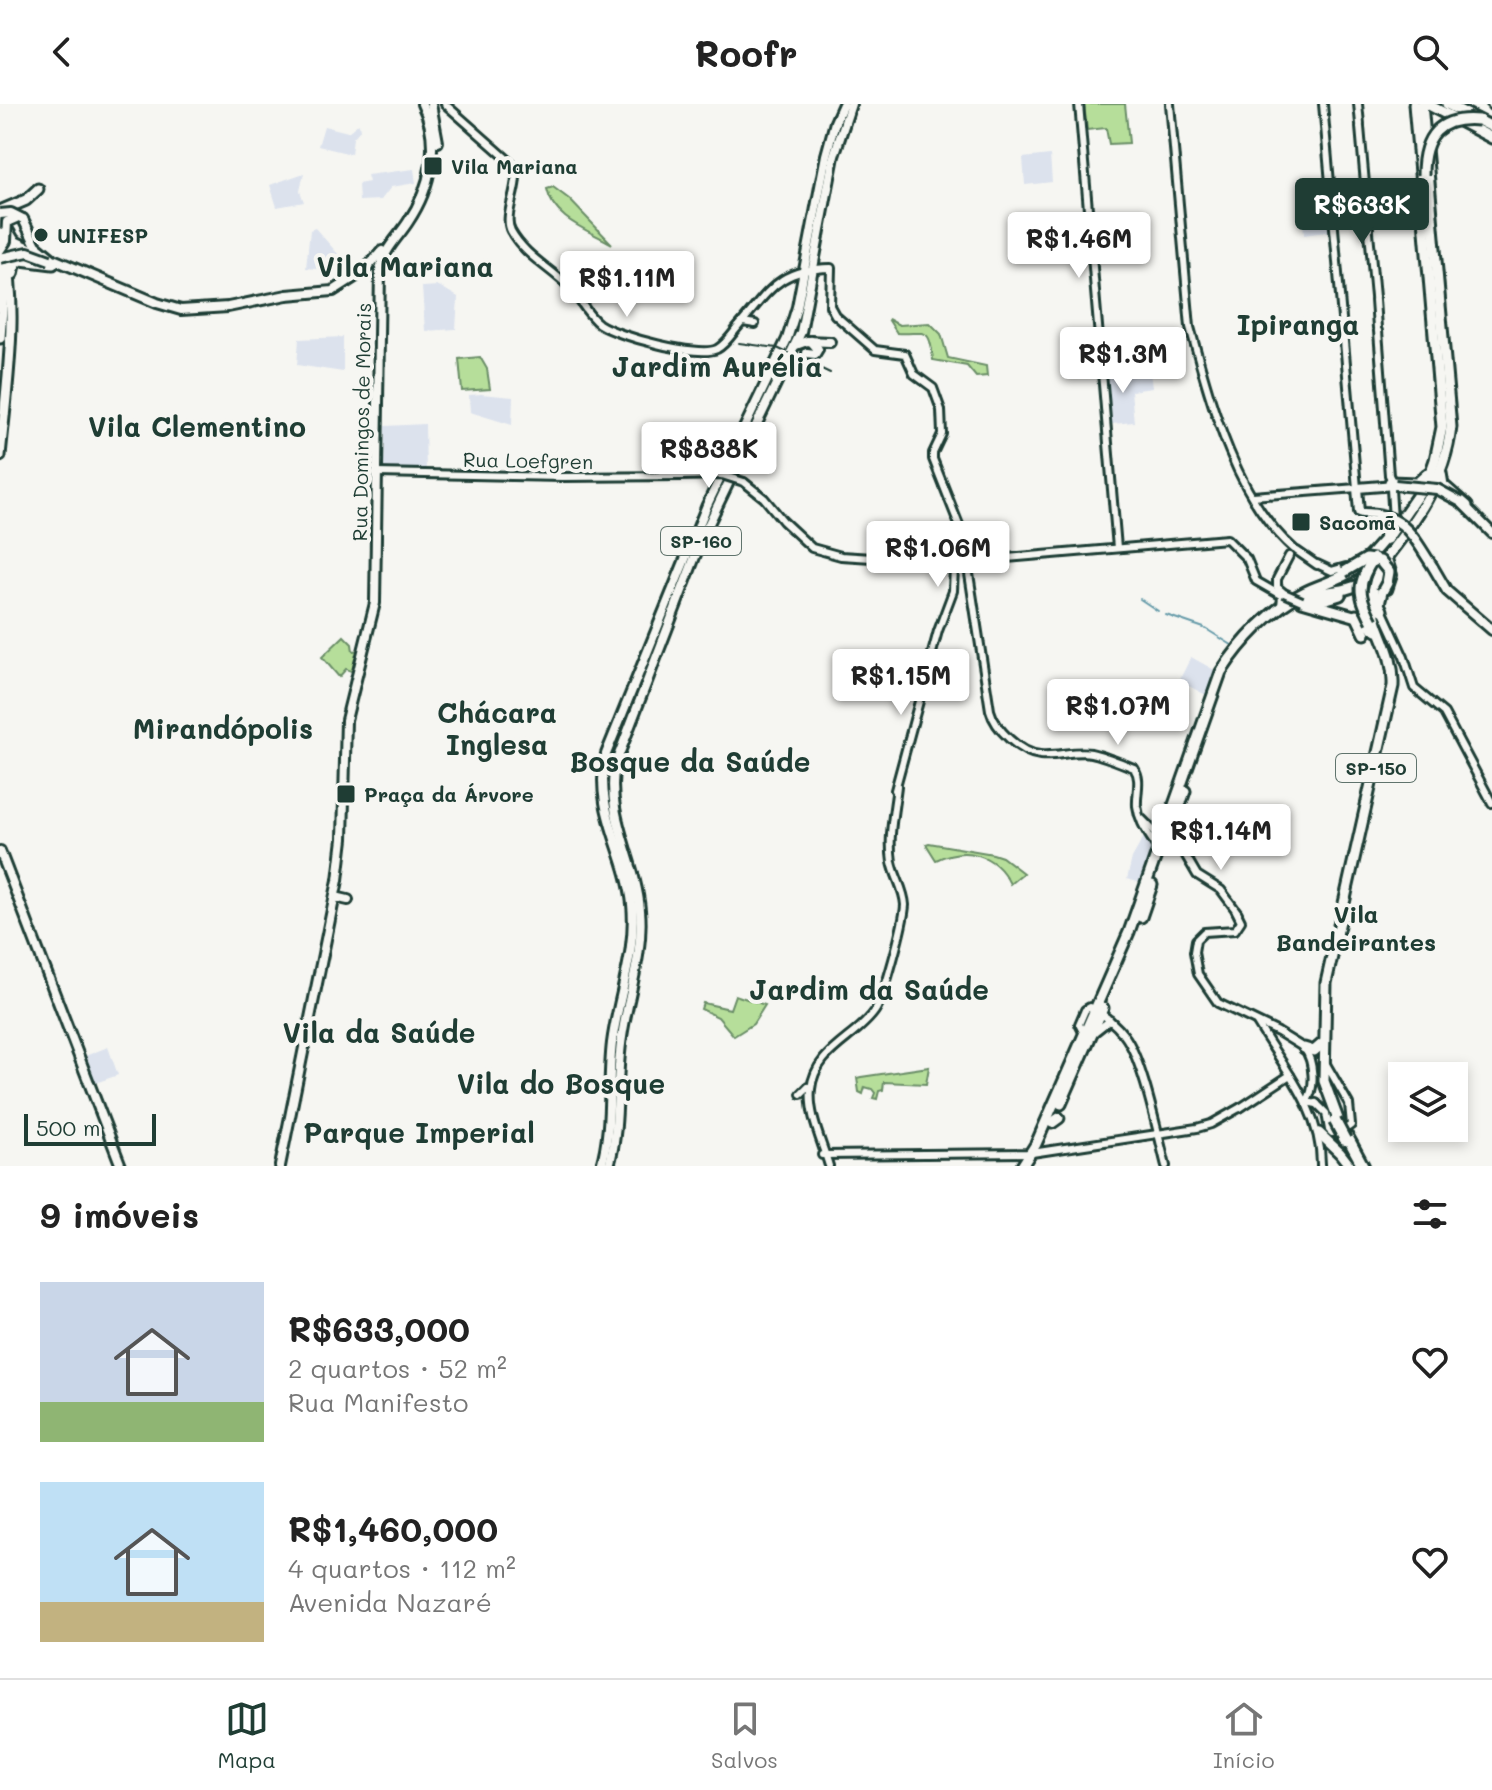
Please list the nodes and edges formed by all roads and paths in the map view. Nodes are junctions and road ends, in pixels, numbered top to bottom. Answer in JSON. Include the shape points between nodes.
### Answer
{"nodes":[{"id":1,"x":422,"y":104,"type":"edge"},
{"id":2,"x":431,"y":104,"type":"edge"},
{"id":3,"x":445,"y":104,"type":"edge"},
{"id":4,"x":843,"y":104,"type":"edge"},
{"id":5,"x":851,"y":104,"type":"edge"},
{"id":6,"x":1080,"y":104,"type":"edge"},
{"id":7,"x":1170,"y":104,"type":"edge"},
{"id":8,"x":1323,"y":104,"type":"edge"},
{"id":9,"x":1358,"y":104,"type":"edge"},
{"id":10,"x":1414,"y":104,"type":"edge"},
{"id":11,"x":1424,"y":104,"type":"edge"},
{"id":12,"x":1447,"y":104,"type":"edge"},
{"id":13,"x":1444,"y":115,"type":"junction"},
{"id":14,"x":1479,"y":120,"type":"junction"},
{"id":15,"x":1492,"y":127,"type":"edge"},
{"id":16,"x":1492,"y":138,"type":"edge"},
{"id":17,"x":1427,"y":153,"type":"junction"},
{"id":18,"x":38,"y":189,"type":"dead end"},
{"id":19,"x":30,"y":203,"type":"dead end"},
{"id":20,"x":1422,"y":208,"type":"junction"},
{"id":21,"x":418,"y":209,"type":"junction"},
{"id":22,"x":6,"y":220,"type":"edge"},
{"id":23,"x":389,"y":245,"type":"junction"},
{"id":24,"x":2,"y":246,"type":"edge"},
{"id":25,"x":2,"y":261,"type":"edge"},
{"id":26,"x":52,"y":261,"type":"junction"},
{"id":27,"x":809,"y":270,"type":"junction"},
{"id":28,"x":380,"y":275,"type":"junction"},
{"id":29,"x":0,"y":282,"type":"edge"},
{"id":30,"x":12,"y":299,"type":"junction"},
{"id":31,"x":2,"y":306,"type":"junction"},
{"id":32,"x":743,"y":322,"type":"junction"},
{"id":33,"x":755,"y":324,"type":"dead end"},
{"id":34,"x":801,"y":332,"type":"junction"},
{"id":35,"x":0,"y":338,"type":"edge"},
{"id":36,"x":810,"y":341,"type":"junction"},
{"id":37,"x":796,"y":346,"type":"junction"},
{"id":38,"x":807,"y":353,"type":"dead end"},
{"id":39,"x":0,"y":384,"type":"edge"},
{"id":40,"x":0,"y":456,"type":"edge"},
{"id":41,"x":1438,"y":467,"type":"junction"},
{"id":42,"x":379,"y":474,"type":"junction"},
{"id":43,"x":1390,"y":483,"type":"junction"},
{"id":44,"x":1357,"y":488,"type":"junction"},
{"id":45,"x":1253,"y":496,"type":"junction"},
{"id":46,"x":1464,"y":504,"type":"junction"},
{"id":47,"x":1361,"y":513,"type":"junction"},
{"id":48,"x":1389,"y":531,"type":"junction"},
{"id":49,"x":1492,"y":533,"type":"edge"},
{"id":50,"x":1400,"y":541,"type":"junction"},
{"id":51,"x":1117,"y":547,"type":"junction"},
{"id":52,"x":1293,"y":552,"type":"junction"},
{"id":53,"x":1380,"y":553,"type":"junction"},
{"id":54,"x":968,"y":561,"type":"junction"},
{"id":55,"x":954,"y":564,"type":"junction"},
{"id":56,"x":1317,"y":564,"type":"junction"},
{"id":57,"x":1250,"y":569,"type":"junction"},
{"id":58,"x":1434,"y":569,"type":"junction"},
{"id":59,"x":1343,"y":572,"type":"junction"},
{"id":60,"x":1359,"y":585,"type":"junction"},
{"id":61,"x":1382,"y":592,"type":"junction"},
{"id":62,"x":1284,"y":593,"type":"junction"},
{"id":63,"x":1345,"y":593,"type":"junction"},
{"id":64,"x":1302,"y":597,"type":"junction"},
{"id":65,"x":671,"y":604,"type":"junction"},
{"id":66,"x":1324,"y":605,"type":"junction"},
{"id":67,"x":1282,"y":608,"type":"junction"},
{"id":68,"x":1382,"y":610,"type":"junction"},
{"id":69,"x":1352,"y":614,"type":"junction"},
{"id":70,"x":1379,"y":624,"type":"junction"},
{"id":71,"x":1492,"y":630,"type":"edge"},
{"id":72,"x":1365,"y":634,"type":"dead end"},
{"id":73,"x":652,"y":653,"type":"junction"},
{"id":74,"x":1492,"y":803,"type":"edge"},
{"id":75,"x":1140,"y":816,"type":"junction"},
{"id":76,"x":1158,"y":841,"type":"junction"},
{"id":77,"x":0,"y":851,"type":"edge"},
{"id":78,"x":0,"y":859,"type":"edge"},
{"id":79,"x":882,"y":992,"type":"junction"},
{"id":80,"x":876,"y":1003,"type":"junction"},
{"id":81,"x":1097,"y":1010,"type":"junction"},
{"id":82,"x":875,"y":1012,"type":"junction"},
{"id":83,"x":1255,"y":1020,"type":"junction"},
{"id":84,"x":1101,"y":1029,"type":"junction"},
{"id":85,"x":620,"y":1043,"type":"junction"},
{"id":86,"x":1322,"y":1044,"type":"junction"},
{"id":87,"x":1304,"y":1048,"type":"junction"},
{"id":88,"x":1324,"y":1058,"type":"junction"},
{"id":89,"x":617,"y":1070,"type":"junction"},
{"id":90,"x":1290,"y":1075,"type":"junction"},
{"id":91,"x":809,"y":1087,"type":"junction"},
{"id":92,"x":1311,"y":1093,"type":"junction"},
{"id":93,"x":801,"y":1094,"type":"dead end"},
{"id":94,"x":1344,"y":1094,"type":"junction"},
{"id":95,"x":1306,"y":1102,"type":"junction"},
{"id":96,"x":1317,"y":1104,"type":"junction"},
{"id":97,"x":610,"y":1117,"type":"junction"},
{"id":98,"x":1336,"y":1118,"type":"junction"},
{"id":99,"x":1157,"y":1135,"type":"junction"},
{"id":100,"x":618,"y":1136,"type":"junction"},
{"id":101,"x":1346,"y":1136,"type":"junction"},
{"id":102,"x":1320,"y":1137,"type":"junction"},
{"id":103,"x":1335,"y":1148,"type":"junction"},
{"id":104,"x":1030,"y":1153,"type":"edge"},
{"id":105,"x":1321,"y":1153,"type":"junction"},
{"id":106,"x":824,"y":1154,"type":"junction"},
{"id":107,"x":119,"y":1166,"type":"edge"},
{"id":108,"x":282,"y":1166,"type":"edge"},
{"id":109,"x":601,"y":1166,"type":"edge"},
{"id":110,"x":609,"y":1166,"type":"edge"},
{"id":111,"x":827,"y":1166,"type":"edge"},
{"id":112,"x":1166,"y":1166,"type":"edge"},
{"id":113,"x":1321,"y":1166,"type":"edge"},
{"id":114,"x":1350,"y":1166,"type":"edge"},
{"id":115,"x":1362,"y":1166,"type":"edge"}],
"edges":[{"from":1,"to":21,"type":"main road","via":[[432,134],[432,158]]},
{"from":2,"to":21,"type":"main road","via":[[437,162]]},
{"from":3,"to":32,"type":"main road","via":[[514,165],[510,228],[593,318],[626,335],[706,352],[719,348]]},
{"from":4,"to":27,"type":"main road","number":"SP-160","via":[[826,155]]},
{"from":5,"to":27,"type":"main road","number":"SP-160"},
{"from":6,"to":51,"type":"main road"},
{"from":6,"to":51,"type":"main road"},
{"from":7,"to":45,"type":"main road","via":[[1190,327],[1218,417]]},
{"from":8,"to":44,"type":"main road"},
{"from":9,"to":43,"type":"main road"},
{"from":10,"to":20,"type":"highway"},
{"from":11,"to":13,"type":"highway"},
{"from":11,"to":17,"type":"highway"},
{"from":12,"to":14,"type":"highway"},
{"from":13,"to":16,"type":"highway"},
{"from":13,"to":17,"type":"highway","via":[[1428,118]]},
{"from":14,"to":15,"type":"highway"},
{"from":14,"to":20,"type":"highway","bridge":true,"via":[[1458,120],[1437,130],[1424,151]]},
{"from":17,"to":41,"type":"highway","via":[[1451,424]]},
{"from":18,"to":22,"type":"highway"},
{"from":19,"to":22,"type":"highway"},
{"from":20,"to":41,"type":"highway","via":[[1442,421]]},
{"from":21,"to":23,"type":"main road","name":"Rua Domingos de Morais"},
{"from":21,"to":28,"type":"main road","name":"Rua Domingos de Morais"},
{"from":22,"to":24,"type":"highway","bridge":true},
{"from":22,"to":24,"type":"main road","bridge":true},
{"from":22,"to":26,"type":"main road"},
{"from":22,"to":26,"type":"highway","via":[[21,245]]},
{"from":23,"to":26,"type":"main road","via":[[363,272],[333,291],[187,310]]},
{"from":23,"to":28,"type":"main road","name":"Rua Domingos de Morais"},
{"from":24,"to":25,"type":"highway"},
{"from":24,"to":26,"type":"main road"},
{"from":24,"to":30,"type":"highway"},
{"from":25,"to":26,"type":"main road","bridge":true,"via":[[28,252]]},
{"from":25,"to":31,"type":"highway"},
{"from":25,"to":39,"type":"highway","via":[[6,304]]},
{"from":26,"to":28,"type":"main road","via":[[166,311],[191,314],[334,294]]},
{"from":26,"to":30,"type":"highway","via":[[18,262]]},
{"from":27,"to":32,"type":"main road","via":[[780,280]]},
{"from":27,"to":34,"type":"main road","number":"SP-160"},
{"from":27,"to":54,"type":"main road","via":[[831,268],[830,306],[835,315],[875,350],[905,355],[912,373],[934,390],[943,427],[930,459],[962,530]]},
{"from":27,"to":65,"type":"main road","number":"SP-160","via":[[787,339],[707,505]]},
{"from":28,"to":42,"type":"main road","name":"Rua Domingos de Morais"},
{"from":29,"to":31,"type":"highway"},
{"from":30,"to":40,"type":"highway"},
{"from":31,"to":35,"type":"highway"},
{"from":32,"to":33,"type":"main road"},
{"from":34,"to":36,"type":"main road","via":[[830,341]]},
{"from":34,"to":37,"type":"main road","number":"SP-160"},
{"from":36,"to":37,"type":"main road"},
{"from":36,"to":38,"type":"main road","via":[[818,349]]},
{"from":37,"to":65,"type":"main road","number":"SP-160"},
{"from":41,"to":43,"type":"highway","via":[[1419,482]]},
{"from":41,"to":46,"type":"highway","via":[[1443,485]]},
{"from":41,"to":48,"type":"highway"},
{"from":41,"to":50,"type":"highway","via":[[1429,496]]},
{"from":42,"to":55,"type":"main road","name":"Rua Loefgren","bridge":true,"via":[[722,475],[744,482],[816,550]]},
{"from":42,"to":108,"type":"main road","name":"Rua Domingos de Morais","via":[[377,603],[346,720],[341,898]]},
{"from":43,"to":44,"type":"main road"},
{"from":43,"to":46,"type":"main road","bridge":true,"via":[[1437,489]]},
{"from":43,"to":48,"type":"main road"},
{"from":44,"to":45,"type":"main road"},
{"from":44,"to":47,"type":"main road"},
{"from":45,"to":52,"type":"main road"},
{"from":46,"to":49,"type":"main road"},
{"from":47,"to":48,"type":"main road","via":[[1386,518]]},
{"from":47,"to":58,"type":"main road","bridge":true,"via":[[1386,515],[1401,523]]},
{"from":48,"to":53,"type":"highway"},
{"from":50,"to":53,"type":"highway"},
{"from":50,"to":58,"type":"highway","via":[[1412,538]]},
{"from":51,"to":54,"type":"main road"},
{"from":51,"to":57,"type":"main road","via":[[1224,539],[1234,544]]},
{"from":52,"to":56,"type":"main road"},
{"from":52,"to":62,"type":"main road","via":[[1278,577],[1277,587]]},
{"from":53,"to":56,"type":"main road","via":[[1339,571]]},
{"from":53,"to":60,"type":"highway"},
{"from":53,"to":64,"type":"highway"},
{"from":53,"to":68,"type":"main road","via":[[1393,578]]},
{"from":53,"to":70,"type":"highway","bridge":true,"via":[[1360,586],[1363,604]]},
{"from":54,"to":55,"type":"main road"},
{"from":54,"to":75,"type":"main road","via":[[997,728],[1032,753],[1093,753],[1134,768]]},
{"from":55,"to":79,"type":"main road","via":[[953,591],[888,818],[890,851],[905,905]]},
{"from":56,"to":59,"type":"main road","via":[[1330,574]]},
{"from":57,"to":62,"type":"main road","via":[[1267,586]]},
{"from":57,"to":67,"type":"main road","via":[[1256,581],[1282,596]]},
{"from":58,"to":71,"type":"main road","via":[[1447,591]]},
{"from":59,"to":61,"type":"highway","bridge":true,"via":[[1366,559],[1380,561],[1389,572]]},
{"from":59,"to":64,"type":"highway"},
{"from":60,"to":63,"type":"highway"},
{"from":60,"to":64,"type":"highway"},
{"from":61,"to":68,"type":"highway"},
{"from":61,"to":70,"type":"highway","via":[[1375,604]]},
{"from":62,"to":64,"type":"main road","bridge":true},
{"from":63,"to":64,"type":"highway","via":[[1324,599]]},
{"from":63,"to":66,"type":"main road"},
{"from":63,"to":70,"type":"main road","via":[[1361,595]]},
{"from":64,"to":66,"type":"highway"},
{"from":64,"to":67,"type":"highway"},
{"from":65,"to":73,"type":"main road","number":"SP-160"},
{"from":65,"to":73,"type":"main road","number":"SP-160"},
{"from":66,"to":69,"type":"highway"},
{"from":67,"to":69,"type":"highway"},
{"from":67,"to":76,"type":"highway","via":[[1225,678]]},
{"from":68,"to":70,"type":"main road"},
{"from":69,"to":70,"type":"highway"},
{"from":69,"to":72,"type":"highway"},
{"from":70,"to":74,"type":"main road","via":[[1396,641],[1414,688],[1444,713]]},
{"from":70,"to":86,"type":"highway","number":"SP-150","via":[[1390,687],[1322,982]]},
{"from":70,"to":88,"type":"highway","number":"SP-150","via":[[1393,686],[1329,985]]},
{"from":73,"to":85,"type":"main road","number":"SP-160","via":[[617,755],[613,801],[629,844],[644,941]]},
{"from":73,"to":85,"type":"main road","number":"SP-160","via":[[607,749],[602,781],[633,921]]},
{"from":75,"to":76,"type":"main road"},
{"from":75,"to":76,"type":"main road"},
{"from":76,"to":81,"type":"highway"},
{"from":76,"to":83,"type":"main road","via":[[1183,851],[1197,875],[1221,890],[1236,911],[1238,928],[1201,934],[1195,956],[1200,979],[1216,1001]]},
{"from":77,"to":107,"type":"main road"},
{"from":78,"to":107,"type":"main road"},
{"from":79,"to":80,"type":"main road"},
{"from":79,"to":82,"type":"main road"},
{"from":80,"to":82,"type":"main road"},
{"from":80,"to":91,"type":"main road","via":[[864,1021],[819,1059]]},
{"from":81,"to":84,"type":"highway"},
{"from":81,"to":84,"type":"highway"},
{"from":81,"to":84,"type":"main road","via":[[1085,1010],[1079,1024]]},
{"from":82,"to":91,"type":"main road","via":[[822,1060]]},
{"from":83,"to":87,"type":"main road"},
{"from":83,"to":90,"type":"main road"},
{"from":84,"to":99,"type":"main road","via":[[1124,1035],[1132,1049]]},
{"from":84,"to":104,"type":"highway"},
{"from":84,"to":104,"type":"highway","via":[[1084,1052],[1056,1121]]},
{"from":85,"to":89,"type":"main road","number":"SP-160"},
{"from":86,"to":87,"type":"highway","via":[[1314,1051]]},
{"from":86,"to":98,"type":"highway","number":"SP-150","via":[[1322,1089]]},
{"from":87,"to":92,"type":"main road","via":[[1312,1067]]},
{"from":88,"to":94,"type":"main road"},
{"from":88,"to":98,"type":"highway","number":"SP-150","via":[[1325,1086]]},
{"from":89,"to":97,"type":"main road","number":"SP-160"},
{"from":89,"to":100,"type":"main road","number":"SP-160"},
{"from":90,"to":95,"type":"main road"},
{"from":90,"to":99,"type":"main road","via":[[1212,1125]]},
{"from":91,"to":93,"type":"main road"},
{"from":91,"to":106,"type":"main road"},
{"from":92,"to":95,"type":"main road"},
{"from":92,"to":96,"type":"main road"},
{"from":94,"to":98,"type":"main road","via":[[1334,1095]]},
{"from":94,"to":101,"type":"main road","via":[[1352,1117]]},
{"from":95,"to":96,"type":"main road"},
{"from":95,"to":102,"type":"main road"},
{"from":96,"to":101,"type":"main road","via":[[1326,1113],[1330,1132]]},
{"from":97,"to":100,"type":"main road","via":[[611,1134]]},
{"from":97,"to":109,"type":"main road","number":"SP-160"},
{"from":98,"to":101,"type":"highway","number":"SP-150","bridge":true},
{"from":99,"to":104,"type":"main road"},
{"from":99,"to":112,"type":"main road"},
{"from":100,"to":110,"type":"main road","number":"SP-160"},
{"from":101,"to":115,"type":"highway","number":"SP-150"},
{"from":102,"to":103,"type":"highway"},
{"from":102,"to":105,"type":"main road"},
{"from":103,"to":105,"type":"highway"},
{"from":103,"to":114,"type":"highway"},
{"from":104,"to":106,"type":"main road"},
{"from":105,"to":113,"type":"main road"},
{"from":106,"to":111,"type":"main road"}]}
